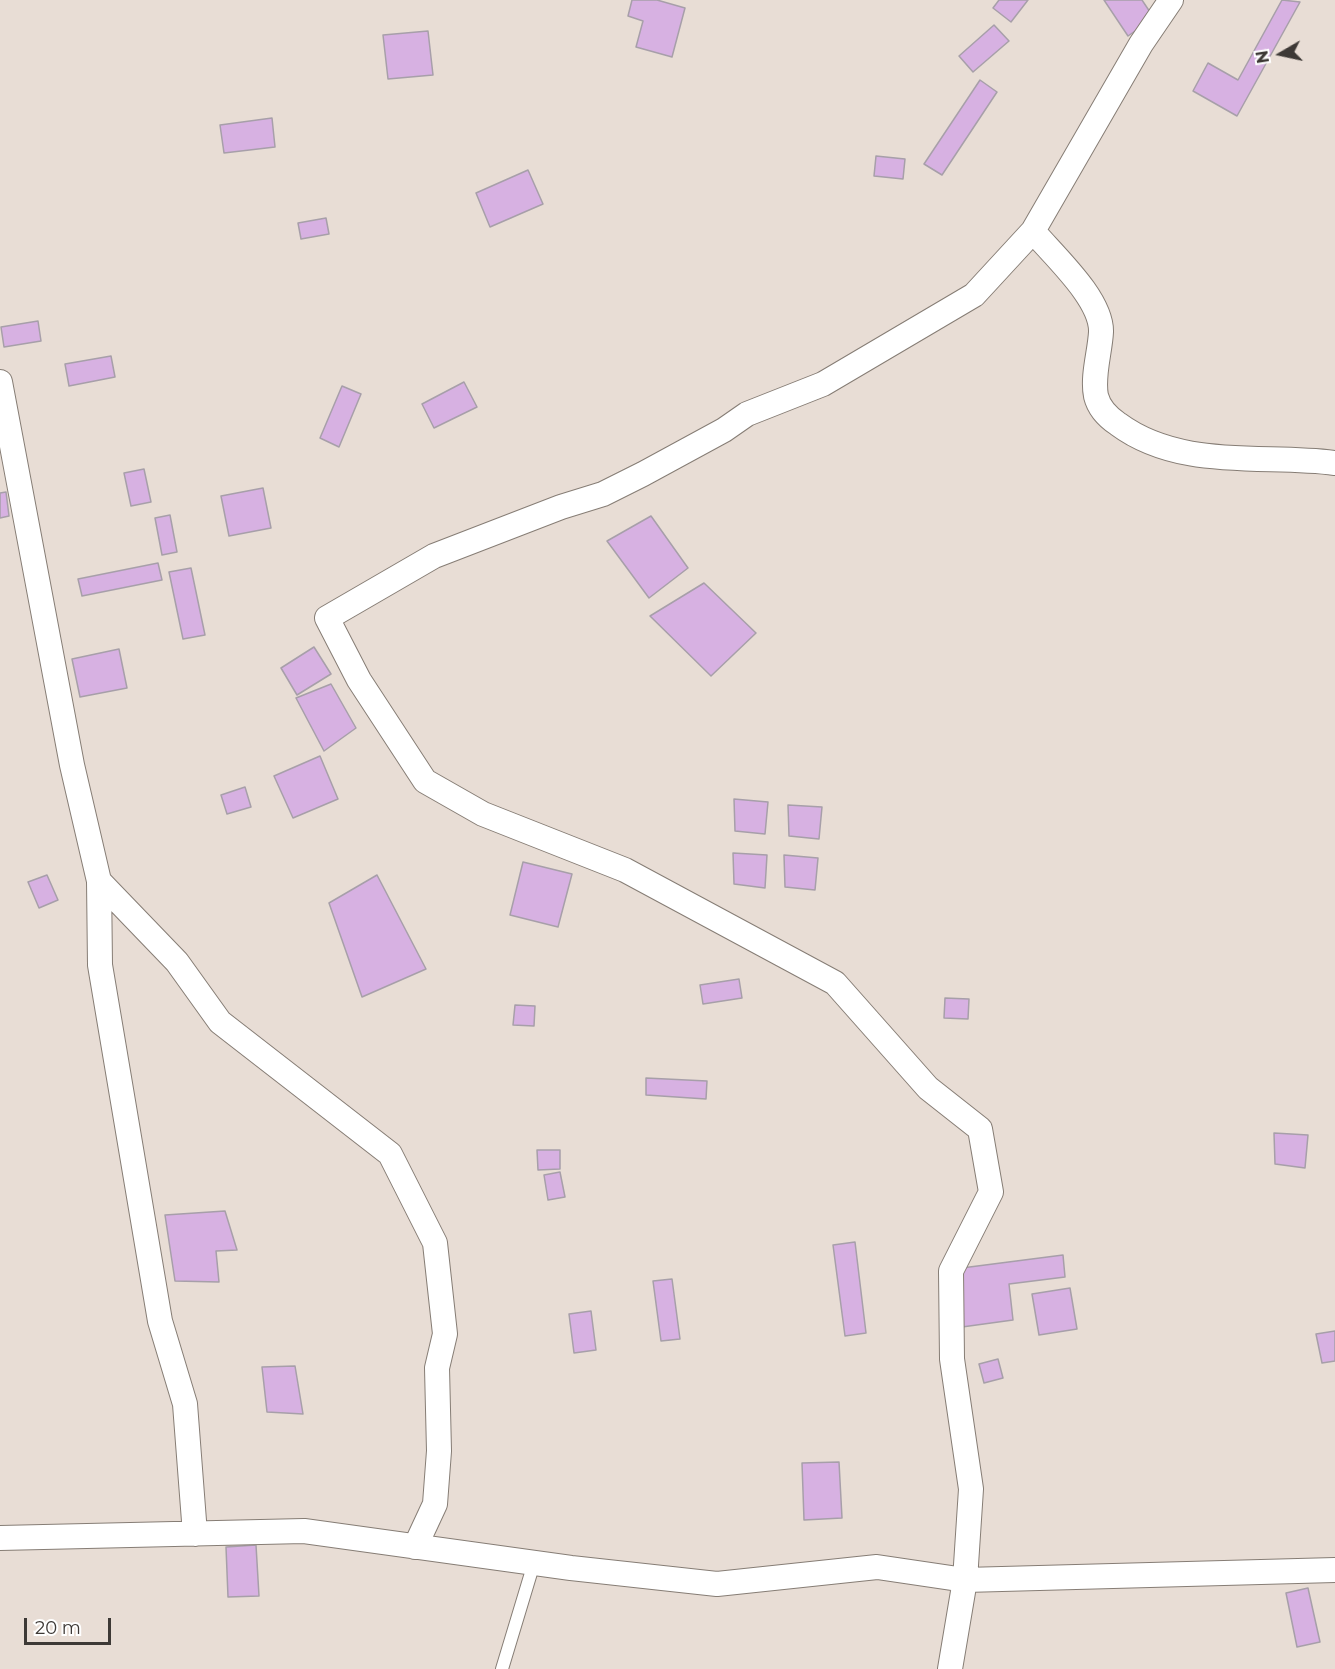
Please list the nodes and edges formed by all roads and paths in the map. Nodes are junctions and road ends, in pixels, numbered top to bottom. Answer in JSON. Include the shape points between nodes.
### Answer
{"nodes":[{"id":1,"x":1171,"y":0,"type":"edge"},
{"id":2,"x":1033,"y":231,"type":"junction"},
{"id":3,"x":0,"y":382,"type":"edge"},
{"id":4,"x":1335,"y":464,"type":"edge"},
{"id":5,"x":99,"y":881,"type":"junction"},
{"id":6,"x":195,"y":1534,"type":"junction"},
{"id":7,"x":0,"y":1539,"type":"edge"},
{"id":8,"x":415,"y":1546,"type":"junction"},
{"id":9,"x":534,"y":1563,"type":"junction"},
{"id":10,"x":1335,"y":1570,"type":"edge"},
{"id":11,"x":965,"y":1580,"type":"junction"},
{"id":12,"x":502,"y":1669,"type":"edge"},
{"id":13,"x":950,"y":1669,"type":"edge"}],
"edges":[{"from":1,"to":2,"type":"street","via":[[1141,44]]},
{"from":2,"to":4,"type":"street","via":[[1094,305],[1101,330],[1096,397],[1107,416],[1137,438],[1179,452]]},
{"from":2,"to":11,"type":"street","via":[[974,295],[823,384],[747,414],[603,494],[434,556],[327,618],[359,680],[425,781],[483,814],[625,870],[836,983],[928,1088],[980,1129],[991,1192],[951,1272],[952,1359],[971,1489]]},
{"from":3,"to":5,"type":"street","via":[[72,765]]},
{"from":5,"to":6,"type":"street","via":[[100,965],[160,1321],[185,1404]]},
{"from":5,"to":8,"type":"street","via":[[177,962],[220,1022],[390,1154],[435,1243],[445,1334],[437,1368],[439,1451],[435,1504]]},
{"from":6,"to":7,"type":"street"},
{"from":6,"to":8,"type":"street","via":[[304,1531]]},
{"from":8,"to":9,"type":"street"},
{"from":9,"to":11,"type":"street","via":[[717,1584],[877,1567]]},
{"from":9,"to":12,"type":"lane"},
{"from":10,"to":11,"type":"street"},
{"from":11,"to":13,"type":"street"}]}
